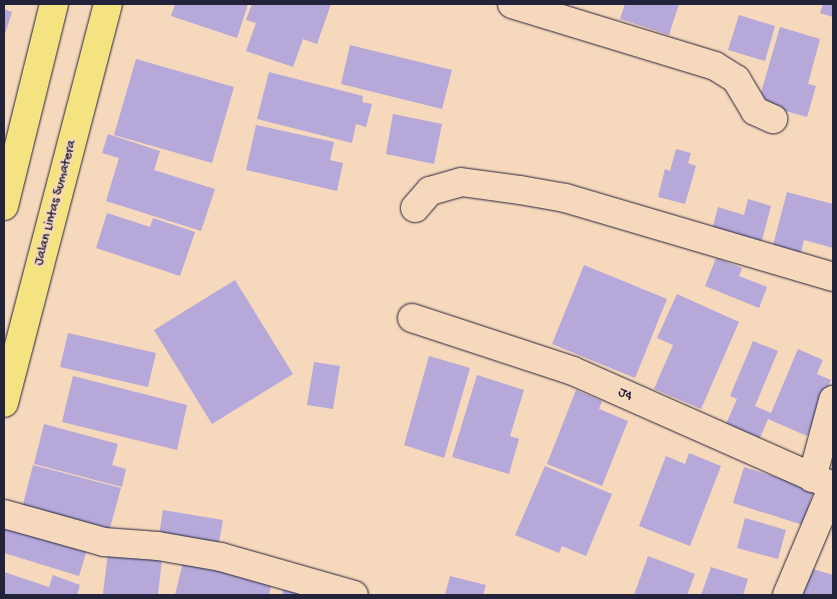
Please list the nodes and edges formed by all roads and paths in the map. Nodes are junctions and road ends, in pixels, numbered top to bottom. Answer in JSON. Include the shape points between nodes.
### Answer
{"nodes":[{"id":1,"x":54,"y":4,"type":"edge"},
{"id":2,"x":108,"y":4,"type":"edge"},
{"id":3,"x":515,"y":4,"type":"edge"},
{"id":4,"x":773,"y":120,"type":"dead end"},
{"id":5,"x":4,"y":206,"type":"edge"},
{"id":6,"x":415,"y":208,"type":"dead end"},
{"id":7,"x":833,"y":278,"type":"edge"},
{"id":8,"x":412,"y":318,"type":"dead end"},
{"id":9,"x":833,"y":400,"type":"edge"},
{"id":10,"x":4,"y":403,"type":"edge"},
{"id":11,"x":826,"y":483,"type":"edge"},
{"id":12,"x":4,"y":514,"type":"edge"},
{"id":13,"x":354,"y":595,"type":"edge"},
{"id":14,"x":787,"y":595,"type":"edge"}],
"edges":[{"from":1,"to":5,"type":"highway"},
{"from":2,"to":10,"type":"highway","name":"Jalan Lintas Sumatera"},
{"from":3,"to":4,"type":"street","via":[[715,66],[736,79],[755,111]]},
{"from":6,"to":7,"type":"street","via":[[430,191],[461,182],[520,190],[565,198]]},
{"from":8,"to":11,"type":"street","name":"J4","via":[[573,371]]},
{"from":9,"to":11,"type":"street"},
{"from":11,"to":14,"type":"street"},
{"from":12,"to":13,"type":"street","via":[[104,542],[158,546],[221,557]]}]}
